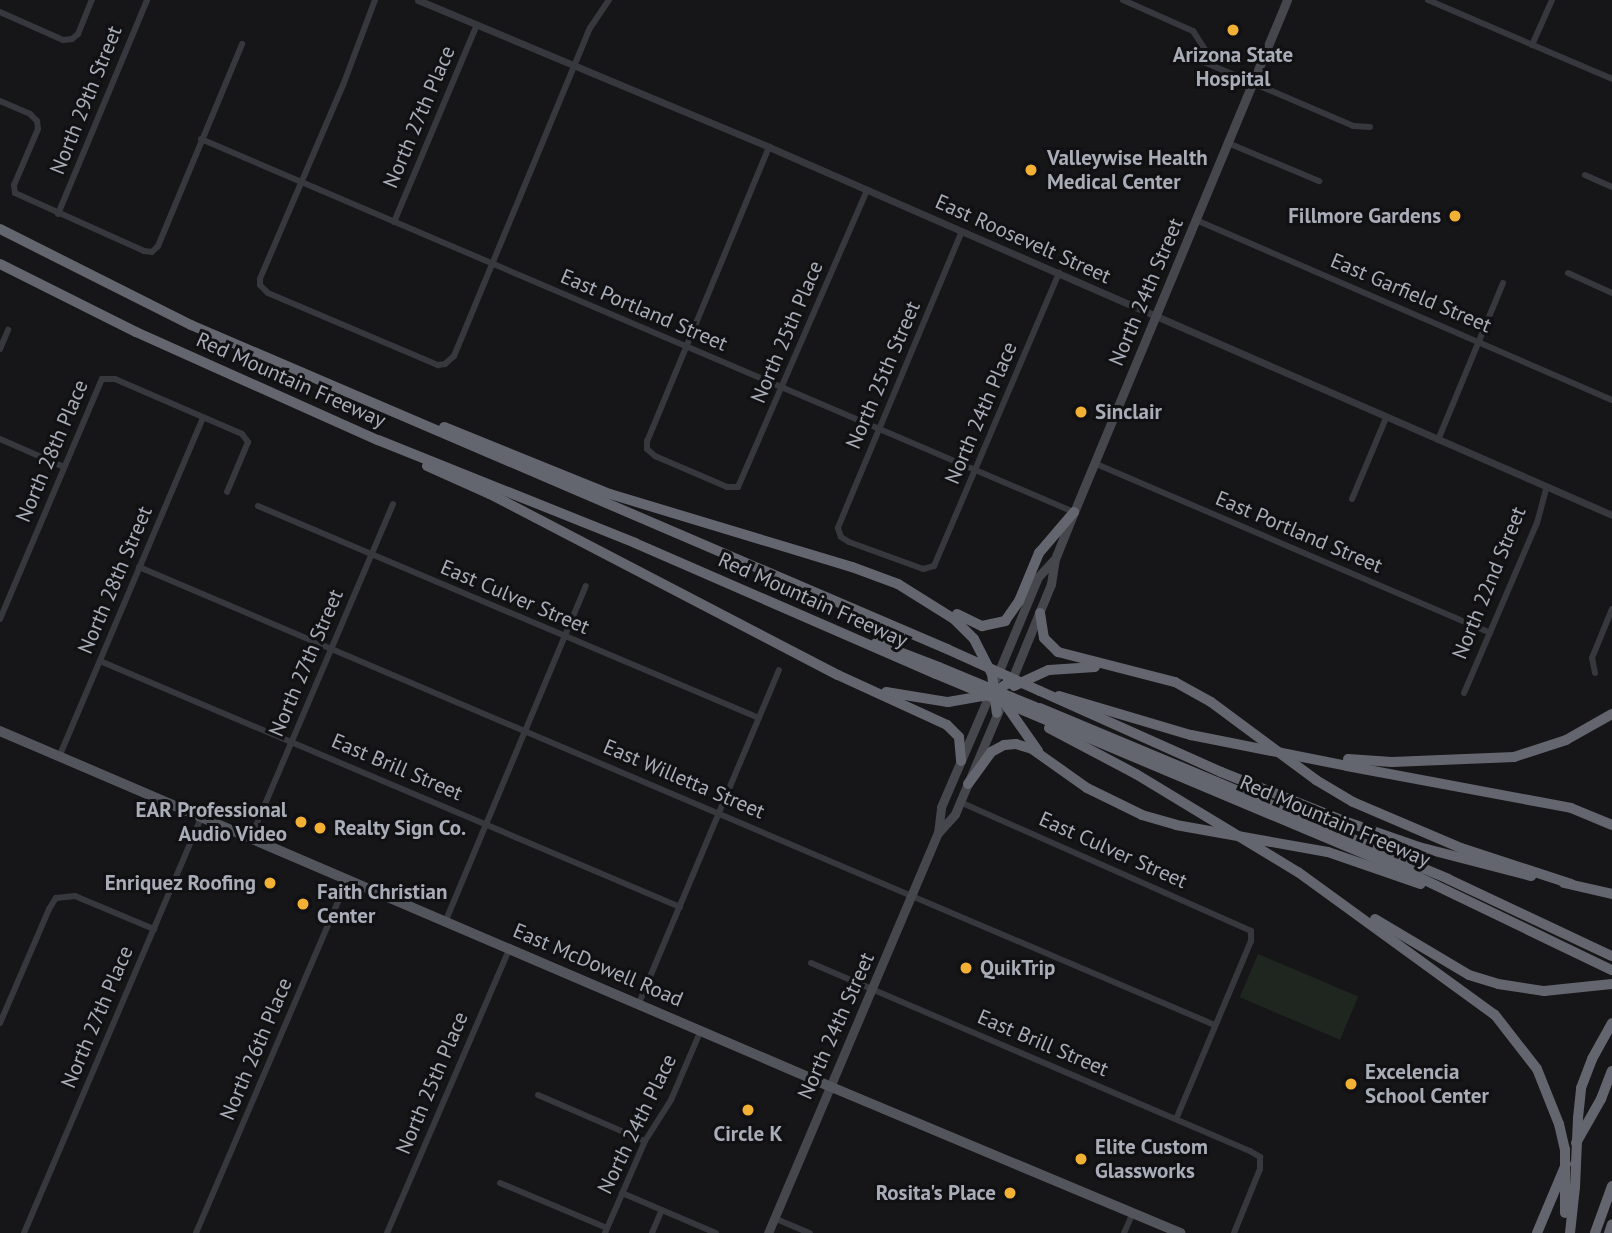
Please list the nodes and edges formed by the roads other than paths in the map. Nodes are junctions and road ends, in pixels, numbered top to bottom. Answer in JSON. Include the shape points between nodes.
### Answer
{"nodes":[{"id":1,"x":92,"y":0,"type":"edge"},
{"id":2,"x":147,"y":0,"type":"edge"},
{"id":3,"x":375,"y":0,"type":"edge"},
{"id":4,"x":418,"y":0,"type":"edge"},
{"id":5,"x":609,"y":0,"type":"edge"},
{"id":6,"x":1122,"y":0,"type":"edge"},
{"id":7,"x":1287,"y":0,"type":"edge"},
{"id":8,"x":1428,"y":0,"type":"edge"},
{"id":9,"x":1552,"y":0,"type":"edge"},
{"id":10,"x":0,"y":12,"type":"edge"},
{"id":11,"x":477,"y":25,"type":"junction"},
{"id":12,"x":242,"y":44,"type":"dead end"},
{"id":13,"x":1532,"y":45,"type":"junction"},
{"id":14,"x":575,"y":65,"type":"junction"},
{"id":15,"x":1612,"y":79,"type":"edge"},
{"id":16,"x":1253,"y":82,"type":"junction"},
{"id":17,"x":0,"y":101,"type":"edge"},
{"id":18,"x":1370,"y":127,"type":"dead end"},
{"id":19,"x":201,"y":139,"type":"junction"},
{"id":20,"x":1228,"y":143,"type":"junction"},
{"id":21,"x":769,"y":147,"type":"junction"},
{"id":22,"x":1585,"y":175,"type":"dead end"},
{"id":23,"x":1319,"y":181,"type":"dead end"},
{"id":24,"x":302,"y":182,"type":"junction"},
{"id":25,"x":1612,"y":187,"type":"edge"},
{"id":26,"x":867,"y":190,"type":"junction"},
{"id":27,"x":58,"y":214,"type":"junction"},
{"id":28,"x":1196,"y":220,"type":"junction"},
{"id":29,"x":394,"y":222,"type":"junction"},
{"id":30,"x":0,"y":229,"type":"edge"},
{"id":31,"x":962,"y":231,"type":"junction"},
{"id":32,"x":0,"y":264,"type":"edge"},
{"id":33,"x":492,"y":264,"type":"junction"},
{"id":34,"x":1568,"y":273,"type":"dead end"},
{"id":35,"x":1059,"y":274,"type":"junction"},
{"id":36,"x":1503,"y":283,"type":"dead end"},
{"id":37,"x":1612,"y":293,"type":"edge"},
{"id":38,"x":1155,"y":315,"type":"junction"},
{"id":39,"x":8,"y":330,"type":"dead end"},
{"id":40,"x":1478,"y":342,"type":"junction"},
{"id":41,"x":686,"y":347,"type":"junction"},
{"id":42,"x":0,"y":349,"type":"edge"},
{"id":43,"x":783,"y":388,"type":"junction"},
{"id":44,"x":1612,"y":400,"type":"edge"},
{"id":45,"x":203,"y":417,"type":"junction"},
{"id":46,"x":1387,"y":418,"type":"junction"},
{"id":47,"x":407,"y":419,"type":"junction"},
{"id":48,"x":880,"y":429,"type":"junction"},
{"id":49,"x":0,"y":439,"type":"edge"},
{"id":50,"x":379,"y":440,"type":"junction"},
{"id":51,"x":1438,"y":440,"type":"junction"},
{"id":52,"x":1094,"y":463,"type":"junction"},
{"id":53,"x":64,"y":467,"type":"junction"},
{"id":54,"x":976,"y":470,"type":"junction"},
{"id":55,"x":1547,"y":486,"type":"junction"},
{"id":56,"x":227,"y":492,"type":"dead end"},
{"id":57,"x":1352,"y":499,"type":"dead end"},
{"id":58,"x":393,"y":504,"type":"dead end"},
{"id":59,"x":258,"y":506,"type":"dead end"},
{"id":60,"x":1074,"y":512,"type":"junction"},
{"id":61,"x":1612,"y":515,"type":"edge"},
{"id":62,"x":371,"y":555,"type":"junction"},
{"id":63,"x":1055,"y":559,"type":"junction"},
{"id":64,"x":934,"y":566,"type":"joint"},
{"id":65,"x":139,"y":567,"type":"junction"},
{"id":66,"x":586,"y":586,"type":"dead end"},
{"id":67,"x":915,"y":593,"type":"junction"},
{"id":68,"x":2,"y":607,"type":"edge"},
{"id":69,"x":1612,"y":609,"type":"edge"},
{"id":70,"x":1040,"y":613,"type":"junction"},
{"id":71,"x":0,"y":619,"type":"edge"},
{"id":72,"x":1490,"y":633,"type":"junction"},
{"id":73,"x":565,"y":637,"type":"junction"},
{"id":74,"x":331,"y":648,"type":"junction"},
{"id":75,"x":100,"y":661,"type":"junction"},
{"id":76,"x":1122,"y":668,"type":"junction"},
{"id":77,"x":779,"y":670,"type":"dead end"},
{"id":78,"x":937,"y":671,"type":"junction"},
{"id":79,"x":1595,"y":673,"type":"dead end"},
{"id":80,"x":866,"y":688,"type":"junction"},
{"id":81,"x":1000,"y":691,"type":"junction"},
{"id":82,"x":1040,"y":691,"type":"junction"},
{"id":83,"x":1464,"y":693,"type":"dead end"},
{"id":84,"x":984,"y":706,"type":"joint"},
{"id":85,"x":998,"y":713,"type":"joint"},
{"id":86,"x":1033,"y":713,"type":"junction"},
{"id":87,"x":1612,"y":715,"type":"edge"},
{"id":88,"x":759,"y":718,"type":"junction"},
{"id":89,"x":525,"y":730,"type":"junction"},
{"id":90,"x":0,"y":731,"type":"edge"},
{"id":91,"x":292,"y":741,"type":"junction"},
{"id":92,"x":1042,"y":756,"type":"junction"},
{"id":93,"x":59,"y":757,"type":"junction"},
{"id":94,"x":961,"y":761,"type":"junction"},
{"id":95,"x":1348,"y":763,"type":"junction"},
{"id":96,"x":1221,"y":772,"type":"junction"},
{"id":97,"x":968,"y":785,"type":"junction"},
{"id":98,"x":960,"y":802,"type":"junction"},
{"id":99,"x":720,"y":813,"type":"junction"},
{"id":100,"x":202,"y":816,"type":"junction"},
{"id":101,"x":485,"y":825,"type":"junction"},
{"id":102,"x":1612,"y":825,"type":"edge"},
{"id":103,"x":938,"y":833,"type":"junction"},
{"id":104,"x":251,"y":837,"type":"junction"},
{"id":105,"x":1298,"y":872,"type":"junction"},
{"id":106,"x":348,"y":878,"type":"junction"},
{"id":107,"x":1571,"y":884,"type":"junction"},
{"id":108,"x":1452,"y":892,"type":"junction"},
{"id":109,"x":912,"y":894,"type":"junction"},
{"id":110,"x":1612,"y":894,"type":"edge"},
{"id":111,"x":680,"y":907,"type":"junction"},
{"id":112,"x":446,"y":920,"type":"junction"},
{"id":113,"x":154,"y":929,"type":"junction"},
{"id":114,"x":1568,"y":937,"type":"junction"},
{"id":115,"x":510,"y":947,"type":"junction"},
{"id":116,"x":1612,"y":949,"type":"edge"},
{"id":117,"x":1612,"y":956,"type":"edge"},
{"id":118,"x":811,"y":963,"type":"dead end"},
{"id":119,"x":1612,"y":970,"type":"edge"},
{"id":120,"x":1612,"y":984,"type":"edge"},
{"id":121,"x":872,"y":989,"type":"junction"},
{"id":122,"x":639,"y":1003,"type":"junction"},
{"id":123,"x":0,"y":1023,"type":"edge"},
{"id":124,"x":1612,"y":1023,"type":"edge"},
{"id":125,"x":1215,"y":1025,"type":"junction"},
{"id":126,"x":701,"y":1030,"type":"junction"},
{"id":127,"x":1612,"y":1071,"type":"edge"},
{"id":128,"x":829,"y":1086,"type":"junction"},
{"id":129,"x":538,"y":1095,"type":"dead end"},
{"id":130,"x":1176,"y":1119,"type":"junction"},
{"id":131,"x":645,"y":1141,"type":"junction"},
{"id":132,"x":500,"y":1182,"type":"dead end"},
{"id":133,"x":1612,"y":1186,"type":"edge"},
{"id":134,"x":622,"y":1193,"type":"junction"},
{"id":135,"x":662,"y":1210,"type":"junction"},
{"id":136,"x":1133,"y":1213,"type":"junction"},
{"id":137,"x":774,"y":1218,"type":"junction"},
{"id":138,"x":1612,"y":1224,"type":"edge"},
{"id":139,"x":606,"y":1231,"type":"edge"},
{"id":140,"x":24,"y":1233,"type":"edge"},
{"id":141,"x":196,"y":1233,"type":"edge"},
{"id":142,"x":387,"y":1233,"type":"edge"},
{"id":143,"x":652,"y":1233,"type":"edge"},
{"id":144,"x":716,"y":1233,"type":"edge"},
{"id":145,"x":768,"y":1233,"type":"edge"},
{"id":146,"x":810,"y":1233,"type":"edge"},
{"id":147,"x":1125,"y":1233,"type":"edge"},
{"id":148,"x":1181,"y":1233,"type":"edge"},
{"id":149,"x":1234,"y":1233,"type":"edge"},
{"id":150,"x":1537,"y":1233,"type":"edge"},
{"id":151,"x":1563,"y":1233,"type":"edge"},
{"id":152,"x":1570,"y":1233,"type":"edge"},
{"id":153,"x":1595,"y":1233,"type":"edge"},
{"id":154,"x":1609,"y":1233,"type":"edge"}],
"edges":[{"from":1,"to":10,"type":"street","via":[[72,39],[63,40]]},
{"from":2,"to":27,"type":"street","name":"North 29th Street"},
{"from":3,"to":24,"type":"street"},
{"from":4,"to":11,"type":"street","name":"East Roosevelt Street"},
{"from":5,"to":14,"type":"street","via":[[590,28]]},
{"from":6,"to":16,"type":"street","via":[[1193,31],[1206,51],[1204,62]]},
{"from":7,"to":16,"type":"main road","name":"North 24th Street"},
{"from":8,"to":13,"type":"street"},
{"from":9,"to":13,"type":"street"},
{"from":11,"to":14,"type":"street","name":"East Roosevelt Street"},
{"from":11,"to":29,"type":"street","name":"North 27th Place"},
{"from":12,"to":19,"type":"street"},
{"from":13,"to":15,"type":"street"},
{"from":14,"to":21,"type":"street","name":"East Roosevelt Street"},
{"from":14,"to":33,"type":"street"},
{"from":16,"to":18,"type":"street","via":[[1353,126]]},
{"from":16,"to":20,"type":"main road","name":"North 24th Street"},
{"from":17,"to":27,"type":"street","via":[[37,121],[15,193]]},
{"from":19,"to":24,"type":"street","name":"East Portland Street"},
{"from":19,"to":27,"type":"street","via":[[152,252]]},
{"from":20,"to":23,"type":"street"},
{"from":20,"to":28,"type":"main road","name":"North 24th Street"},
{"from":21,"to":26,"type":"street","name":"East Roosevelt Street"},
{"from":21,"to":41,"type":"street"},
{"from":22,"to":25,"type":"street"},
{"from":24,"to":29,"type":"street","name":"East Portland Street"},
{"from":24,"to":33,"type":"street","via":[[260,279],[268,293],[445,364],[454,356]]},
{"from":26,"to":31,"type":"street","name":"East Roosevelt Street"},
{"from":26,"to":43,"type":"street","name":"North 25th Place"},
{"from":28,"to":38,"type":"main road","name":"North 24th Street"},
{"from":28,"to":40,"type":"street","name":"East Garfield Street"},
{"from":29,"to":33,"type":"street","name":"East Portland Street"},
{"from":30,"to":47,"type":"highway","name":"Red Mountain Freeway","via":[[191,325]]},
{"from":31,"to":35,"type":"street","name":"East Roosevelt Street"},
{"from":31,"to":48,"type":"street","name":"North 25th Street"},
{"from":32,"to":50,"type":"highway","name":"Red Mountain Freeway","via":[[111,321]]},
{"from":33,"to":41,"type":"street","name":"East Portland Street"},
{"from":34,"to":37,"type":"street"},
{"from":35,"to":38,"type":"street","name":"East Roosevelt Street"},
{"from":35,"to":54,"type":"street","name":"North 24th Place"},
{"from":36,"to":40,"type":"street"},
{"from":38,"to":46,"type":"street","name":"East Roosevelt Street"},
{"from":38,"to":52,"type":"main road","name":"North 24th Street"},
{"from":39,"to":42,"type":"street"},
{"from":40,"to":44,"type":"street","name":"East Garfield Street"},
{"from":40,"to":51,"type":"street"},
{"from":41,"to":43,"type":"street","name":"East Portland Street"},
{"from":41,"to":43,"type":"street","name":"North 25th Place","via":[[647,449],[727,487],[738,487]]},
{"from":43,"to":48,"type":"street","name":"East Portland Street"},
{"from":45,"to":53,"type":"street","name":"North 28th Place","via":[[106,377],[98,384]]},
{"from":45,"to":56,"type":"street","via":[[242,433],[248,442]]},
{"from":45,"to":65,"type":"street","name":"North 28th Street"},
{"from":46,"to":51,"type":"street","name":"East Roosevelt Street"},
{"from":46,"to":57,"type":"street"},
{"from":47,"to":67,"type":"highway","via":[[425,420],[610,494],[881,576]]},
{"from":47,"to":82,"type":"highway","name":"Red Mountain Freeway","bridge":true},
{"from":48,"to":54,"type":"street","name":"East Portland Street"},
{"from":48,"to":64,"type":"street","name":"North 25th Street","via":[[838,533],[849,542],[923,569]]},
{"from":49,"to":53,"type":"street"},
{"from":50,"to":78,"type":"highway","name":"Red Mountain Freeway"},
{"from":50,"to":80,"type":"highway"},
{"from":51,"to":55,"type":"street","name":"East Roosevelt Street"},
{"from":52,"to":60,"type":"main road","name":"North 24th Street"},
{"from":52,"to":72,"type":"street","name":"East Portland Street"},
{"from":53,"to":68,"type":"street","name":"North 28th Place"},
{"from":54,"to":60,"type":"street","name":"East Portland Street"},
{"from":54,"to":64,"type":"street","name":"North 24th Place"},
{"from":55,"to":61,"type":"street","name":"East Roosevelt Street"},
{"from":55,"to":72,"type":"street","name":"North 22nd Street","via":[[1537,523]]},
{"from":58,"to":62,"type":"street","name":"North 27th Street"},
{"from":59,"to":62,"type":"street","name":"East Culver Street"},
{"from":60,"to":63,"type":"main road","name":"North 24th Street"},
{"from":60,"to":67,"type":"highway","via":[[1039,553],[1019,601],[1005,621],[976,625]]},
{"from":62,"to":73,"type":"street","name":"East Culver Street"},
{"from":62,"to":74,"type":"street","name":"North 27th Street"},
{"from":63,"to":70,"type":"main road","name":"North 24th Street"},
{"from":63,"to":81,"type":"main road","name":"North 24th Street","via":[[1038,577]]},
{"from":65,"to":74,"type":"street","name":"East Willetta Street"},
{"from":65,"to":75,"type":"street","name":"North 28th Street"},
{"from":66,"to":73,"type":"street"},
{"from":67,"to":81,"type":"highway","via":[[974,639]]},
{"from":68,"to":71,"type":"street","name":"North 28th Place"},
{"from":69,"to":79,"type":"street","via":[[1592,658]]},
{"from":70,"to":76,"type":"highway","via":[[1044,638],[1058,652]]},
{"from":70,"to":81,"type":"main road","name":"North 24th Street"},
{"from":72,"to":83,"type":"street","name":"North 22nd Street"},
{"from":73,"to":88,"type":"street","name":"East Culver Street"},
{"from":73,"to":89,"type":"street"},
{"from":74,"to":89,"type":"street","name":"East Willetta Street"},
{"from":74,"to":91,"type":"street","name":"North 27th Street"},
{"from":75,"to":91,"type":"street","name":"East Brill Street"},
{"from":75,"to":93,"type":"street","name":"North 28th Street"},
{"from":76,"to":81,"type":"highway","via":[[1060,668]]},
{"from":76,"to":107,"type":"highway","via":[[1192,691],[1353,803],[1424,834]]},
{"from":77,"to":88,"type":"street"},
{"from":78,"to":81,"type":"highway","name":"Red Mountain Freeway","bridge":true},
{"from":78,"to":86,"type":"highway","bridge":true},
{"from":80,"to":81,"type":"highway","via":[[948,702]]},
{"from":80,"to":94,"type":"highway","via":[[947,725],[959,737]]},
{"from":81,"to":84,"type":"highway"},
{"from":81,"to":85,"type":"highway"},
{"from":81,"to":86,"type":"highway","name":"Red Mountain Freeway"},
{"from":81,"to":92,"type":"highway"},
{"from":82,"to":95,"type":"highway","bridge":true,"via":[[1191,735]]},
{"from":82,"to":96,"type":"highway","name":"Red Mountain Freeway"},
{"from":84,"to":94,"type":"main road","name":"North 24th Street"},
{"from":85,"to":97,"type":"main road","name":"North 24th Street"},
{"from":86,"to":105,"type":"highway","bridge":true},
{"from":86,"to":108,"type":"highway","name":"Red Mountain Freeway"},
{"from":86,"to":114,"type":"highway","via":[[1448,879]]},
{"from":87,"to":95,"type":"highway","via":[[1552,746],[1514,757]]},
{"from":88,"to":99,"type":"street"},
{"from":89,"to":99,"type":"street","name":"East Willetta Street"},
{"from":89,"to":101,"type":"street"},
{"from":90,"to":93,"type":"main road","name":"East McDowell Road"},
{"from":91,"to":101,"type":"street","name":"East Brill Street"},
{"from":91,"to":104,"type":"street","name":"North 27th Street"},
{"from":92,"to":97,"type":"highway","via":[[1023,745],[1003,745],[986,756]]},
{"from":92,"to":108,"type":"highway","via":[[1105,799],[1160,821],[1328,852]]},
{"from":93,"to":100,"type":"main road","name":"East McDowell Road"},
{"from":94,"to":103,"type":"main road","name":"North 24th Street","via":[[941,807]]},
{"from":95,"to":102,"type":"highway","via":[[1572,808]]},
{"from":96,"to":107,"type":"highway","name":"Red Mountain Freeway","via":[[1419,847]]},
{"from":96,"to":114,"type":"highway"},
{"from":97,"to":98,"type":"main road","name":"North 24th Street"},
{"from":98,"to":103,"type":"main road","name":"North 24th Street"},
{"from":98,"to":125,"type":"street","name":"East Culver Street","via":[[1251,931],[1251,941]]},
{"from":99,"to":109,"type":"street","name":"East Willetta Street"},
{"from":99,"to":111,"type":"street"},
{"from":100,"to":104,"type":"main road","name":"East McDowell Road"},
{"from":100,"to":113,"type":"street","name":"North 27th Place"},
{"from":101,"to":111,"type":"street","name":"East Brill Street"},
{"from":101,"to":112,"type":"street"},
{"from":103,"to":109,"type":"main road","name":"North 24th Street"},
{"from":104,"to":106,"type":"main road","name":"East McDowell Road"},
{"from":105,"to":120,"type":"highway","via":[[1469,975],[1522,989],[1571,990]]},
{"from":105,"to":151,"type":"highway","bridge":true,"via":[[1495,1015],[1537,1069],[1565,1149]]},
{"from":106,"to":112,"type":"main road","name":"East McDowell Road"},
{"from":106,"to":141,"type":"street","name":"North 26th Place"},
{"from":107,"to":110,"type":"highway","name":"Red Mountain Freeway"},
{"from":108,"to":114,"type":"highway","name":"Red Mountain Freeway"},
{"from":109,"to":121,"type":"main road","name":"North 24th Street"},
{"from":109,"to":125,"type":"street","name":"East Willetta Street"},
{"from":111,"to":122,"type":"street"},
{"from":112,"to":115,"type":"main road","name":"East McDowell Road"},
{"from":113,"to":123,"type":"street","via":[[75,896],[56,898]]},
{"from":113,"to":140,"type":"street","name":"North 27th Place"},
{"from":114,"to":116,"type":"highway"},
{"from":114,"to":117,"type":"highway"},
{"from":114,"to":119,"type":"highway","name":"Red Mountain Freeway"},
{"from":115,"to":122,"type":"main road","name":"East McDowell Road"},
{"from":115,"to":142,"type":"street","name":"North 25th Place"},
{"from":118,"to":121,"type":"street","name":"East Brill Street"},
{"from":121,"to":128,"type":"main road","name":"North 24th Street"},
{"from":121,"to":130,"type":"street","name":"East Brill Street"},
{"from":122,"to":126,"type":"main road","name":"East McDowell Road"},
{"from":124,"to":152,"type":"highway","bridge":true,"via":[[1581,1088]]},
{"from":125,"to":130,"type":"street"},
{"from":126,"to":128,"type":"main road","name":"East McDowell Road"},
{"from":126,"to":131,"type":"street","name":"North 24th Place","via":[[671,1100]]},
{"from":127,"to":150,"type":"highway"},
{"from":128,"to":136,"type":"main road","name":"East McDowell Road"},
{"from":128,"to":137,"type":"main road","name":"North 24th Street"},
{"from":129,"to":131,"type":"street"},
{"from":130,"to":149,"type":"street","name":"East Brill Street","via":[[1260,1157],[1260,1169]]},
{"from":131,"to":134,"type":"street","name":"North 24th Place"},
{"from":132,"to":139,"type":"street"},
{"from":133,"to":153,"type":"highway"},
{"from":134,"to":135,"type":"street"},
{"from":134,"to":139,"type":"street","name":"North 24th Place"},
{"from":135,"to":143,"type":"street"},
{"from":135,"to":144,"type":"street"},
{"from":136,"to":147,"type":"street"},
{"from":136,"to":148,"type":"main road","name":"East McDowell Road"},
{"from":137,"to":145,"type":"main road","name":"North 24th Street"},
{"from":137,"to":146,"type":"street"},
{"from":138,"to":154,"type":"highway"}]}
